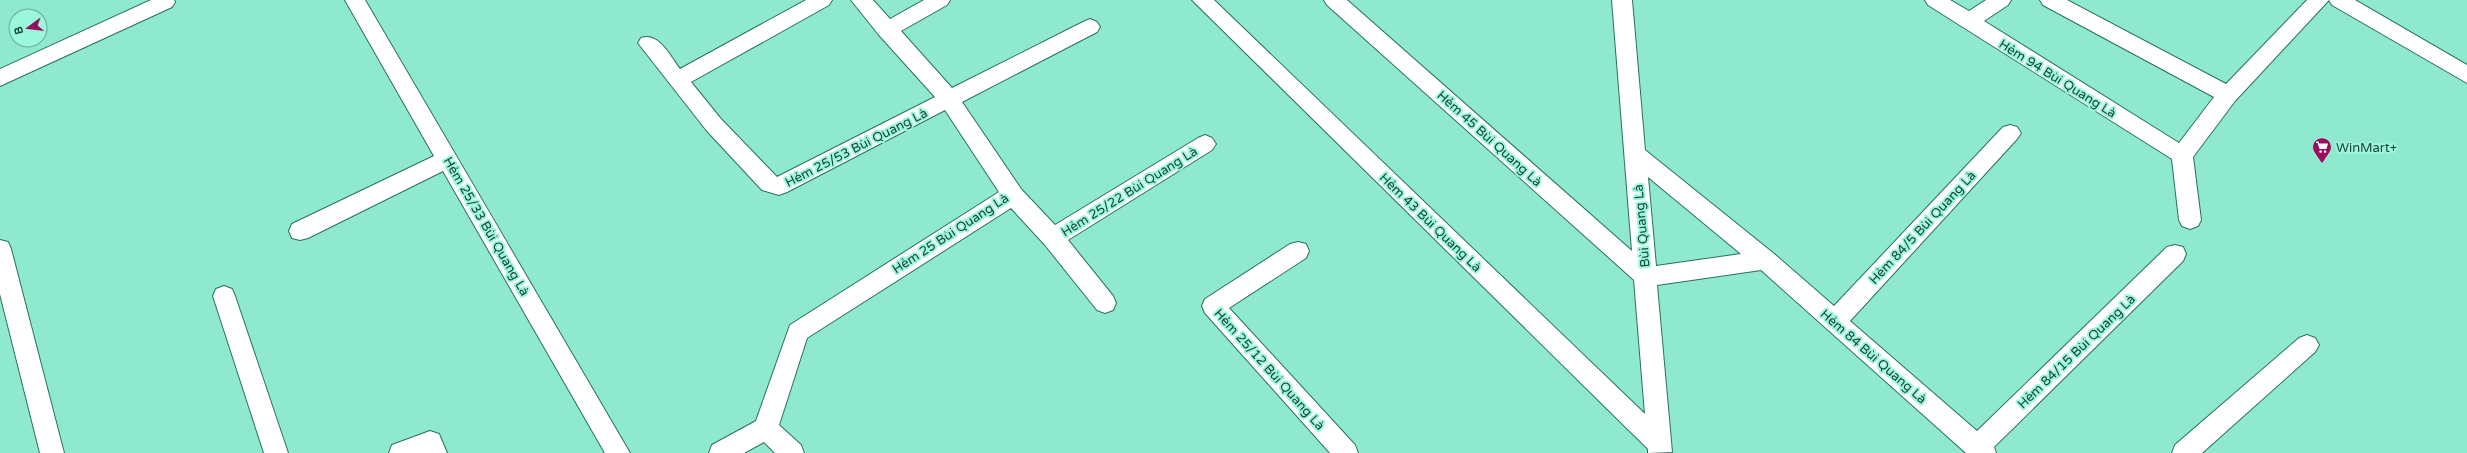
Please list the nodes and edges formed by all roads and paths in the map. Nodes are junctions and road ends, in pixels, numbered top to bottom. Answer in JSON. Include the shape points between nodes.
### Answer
{"nodes":[{"id":1,"x":355,"y":0,"type":"edge"},
{"id":2,"x":822,"y":0,"type":"edge"},
{"id":3,"x":861,"y":0,"type":"edge"},
{"id":4,"x":940,"y":0,"type":"edge"},
{"id":5,"x":1202,"y":0,"type":"edge"},
{"id":6,"x":1334,"y":0,"type":"edge"},
{"id":7,"x":1622,"y":0,"type":"edge"},
{"id":8,"x":1935,"y":0,"type":"edge"},
{"id":9,"x":2001,"y":0,"type":"edge"},
{"id":10,"x":2050,"y":0,"type":"edge"},
{"id":11,"x":2319,"y":0,"type":"edge"},
{"id":12,"x":2339,"y":0,"type":"edge"},
{"id":13,"x":165,"y":2,"type":"dead end"},
{"id":14,"x":1969,"y":21,"type":"junction"},
{"id":15,"x":1090,"y":27,"type":"dead end"},
{"id":16,"x":886,"y":30,"type":"junction"},
{"id":17,"x":648,"y":43,"type":"dead end"},
{"id":18,"x":2467,"y":75,"type":"edge"},
{"id":19,"x":0,"y":78,"type":"edge"},
{"id":20,"x":679,"y":79,"type":"junction"},
{"id":21,"x":2228,"y":95,"type":"junction"},
{"id":22,"x":949,"y":99,"type":"junction"},
{"id":23,"x":2010,"y":133,"type":"dead end"},
{"id":24,"x":1205,"y":144,"type":"dead end"},
{"id":25,"x":1635,"y":154,"type":"junction"},
{"id":26,"x":2182,"y":155,"type":"junction"},
{"id":27,"x":448,"y":159,"type":"junction"},
{"id":28,"x":1013,"y":195,"type":"junction"},
{"id":29,"x":2190,"y":220,"type":"dead end"},
{"id":30,"x":300,"y":231,"type":"dead end"},
{"id":31,"x":1053,"y":238,"type":"junction"},
{"id":32,"x":0,"y":249,"type":"edge"},
{"id":33,"x":1298,"y":251,"type":"dead end"},
{"id":34,"x":2175,"y":254,"type":"dead end"},
{"id":35,"x":1765,"y":260,"type":"junction"},
{"id":36,"x":1646,"y":277,"type":"junction"},
{"id":37,"x":224,"y":296,"type":"dead end"},
{"id":38,"x":1106,"y":303,"type":"dead end"},
{"id":39,"x":1835,"y":321,"type":"junction"},
{"id":40,"x":2307,"y":345,"type":"dead end"},
{"id":41,"x":766,"y":428,"type":"junction"},
{"id":42,"x":1660,"y":449,"type":"edge"},
{"id":43,"x":1981,"y":450,"type":"edge"},
{"id":44,"x":52,"y":453,"type":"edge"},
{"id":45,"x":276,"y":453,"type":"edge"},
{"id":46,"x":401,"y":453,"type":"edge"},
{"id":47,"x":435,"y":453,"type":"edge"},
{"id":48,"x":618,"y":453,"type":"edge"},
{"id":49,"x":721,"y":453,"type":"edge"},
{"id":50,"x":792,"y":453,"type":"edge"},
{"id":51,"x":1346,"y":453,"type":"edge"},
{"id":52,"x":2184,"y":453,"type":"edge"}],
"edges":[{"from":1,"to":27,"type":"street","name":"Hẻm 25/33 Bùi Quang Là"},
{"from":2,"to":20,"type":"street"},
{"from":3,"to":16,"type":"street","name":"Hẻm 25 Bùi Quang Là"},
{"from":4,"to":16,"type":"street"},
{"from":5,"to":42,"type":"street","name":"Hẻm 43 Bùi Quang Là"},
{"from":6,"to":36,"type":"street","name":"Hẻm 45 Bùi Quang Là"},
{"from":7,"to":25,"type":"street","name":"Bùi Quang Là"},
{"from":8,"to":14,"type":"street","name":"Hẻm 94 Bùi Quang Là"},
{"from":9,"to":14,"type":"street"},
{"from":10,"to":21,"type":"street"},
{"from":11,"to":21,"type":"street"},
{"from":12,"to":18,"type":"street"},
{"from":13,"to":19,"type":"street"},
{"from":14,"to":26,"type":"street","name":"Hẻm 94 Bùi Quang Là"},
{"from":15,"to":22,"type":"street","name":"Hẻm 25/53 Bùi Quang Là"},
{"from":16,"to":22,"type":"street","name":"Hẻm 25 Bùi Quang Là"},
{"from":17,"to":20,"type":"street","name":"Hẻm 25/53 Bùi Quang Là"},
{"from":20,"to":22,"type":"street","name":"Hẻm 25/53 Bùi Quang Là","via":[[714,125],[770,184],[779,186]]},
{"from":21,"to":26,"type":"street"},
{"from":22,"to":28,"type":"street","name":"Hẻm 25 Bùi Quang Là"},
{"from":23,"to":39,"type":"street","name":"Hẻm 84/5 Bùi Quang Là"},
{"from":24,"to":31,"type":"street","name":"Hẻm 25/22 Bùi Quang Là"},
{"from":25,"to":35,"type":"street","name":"Hẻm 84 Bùi Quang Là"},
{"from":25,"to":36,"type":"street","name":"Bùi Quang Là"},
{"from":26,"to":29,"type":"street"},
{"from":27,"to":30,"type":"street"},
{"from":27,"to":48,"type":"street","name":"Hẻm 25/33 Bùi Quang Là"},
{"from":28,"to":31,"type":"street","name":"Hẻm 25/22 Bùi Quang Là"},
{"from":28,"to":41,"type":"street","name":"Hẻm 25 Bùi Quang Là","via":[[798,332]]},
{"from":31,"to":38,"type":"street","name":"Hẻm 25/22 Bùi Quang Là"},
{"from":32,"to":44,"type":"street"},
{"from":33,"to":51,"type":"street","name":"Hẻm 25/12 Bùi Quang Là","via":[[1213,306]]},
{"from":34,"to":43,"type":"street","name":"Hẻm 84/15 Bùi Quang Là"},
{"from":35,"to":36,"type":"street"},
{"from":35,"to":39,"type":"street","name":"Hẻm 84 Bùi Quang Là"},
{"from":36,"to":42,"type":"street","name":"Bùi Quang Là"},
{"from":37,"to":45,"type":"street"},
{"from":39,"to":43,"type":"street","name":"Hẻm 84 Bùi Quang Là"},
{"from":40,"to":52,"type":"street"},
{"from":41,"to":49,"type":"street"},
{"from":41,"to":50,"type":"street"},
{"from":46,"to":47,"type":"street","via":[[430,442]]}]}
